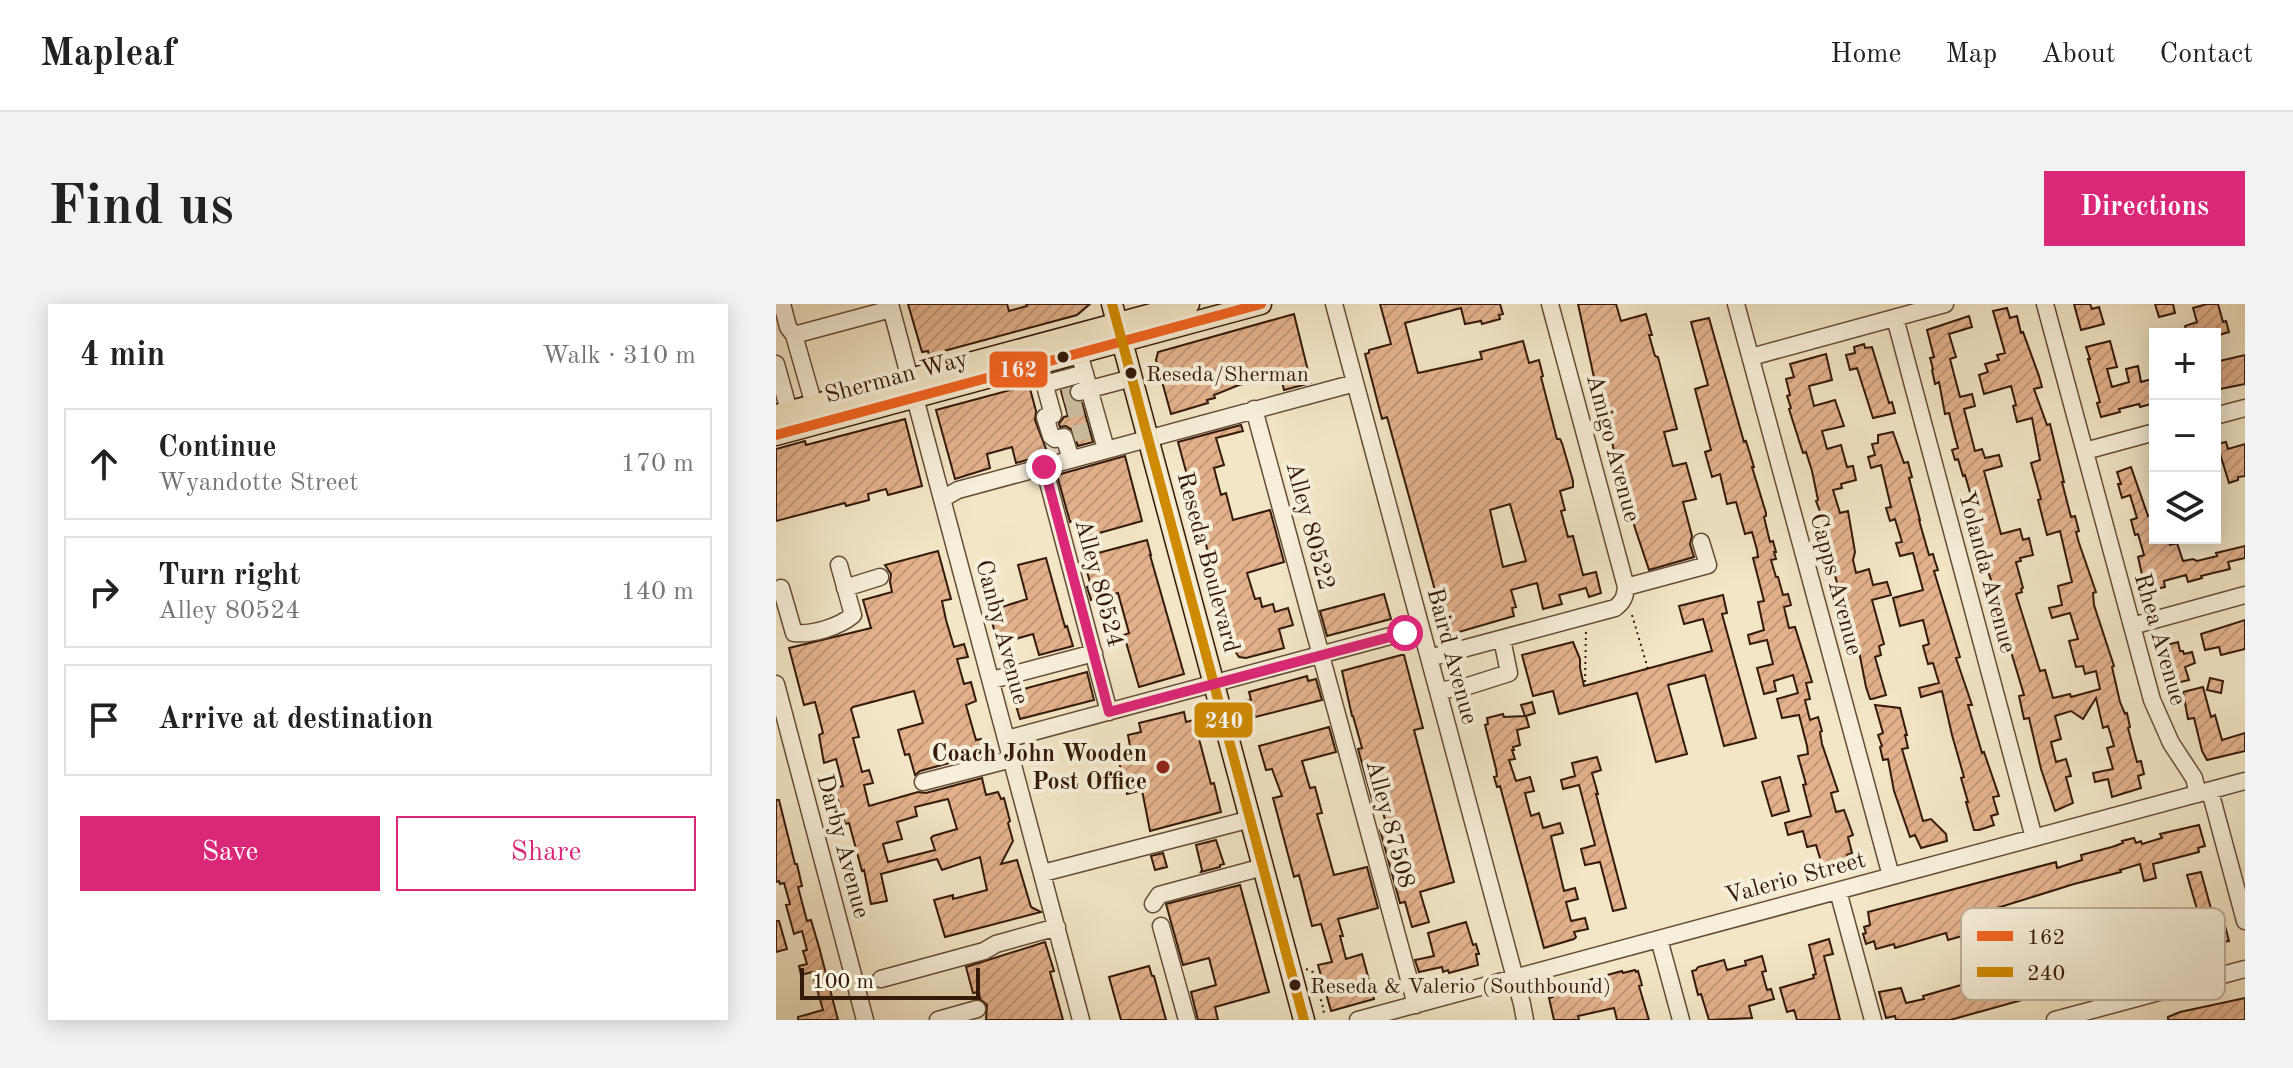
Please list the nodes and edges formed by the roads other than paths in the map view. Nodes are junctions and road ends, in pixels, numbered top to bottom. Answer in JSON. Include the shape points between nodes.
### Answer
{"nodes":[{"id":1,"x":782,"y":304,"type":"edge"},
{"id":2,"x":1189,"y":304,"type":"edge"},
{"id":3,"x":1261,"y":304,"type":"edge"},
{"id":4,"x":1334,"y":304,"type":"edge"},
{"id":5,"x":1550,"y":304,"type":"edge"},
{"id":6,"x":1736,"y":304,"type":"edge"},
{"id":7,"x":1945,"y":304,"type":"edge"},
{"id":8,"x":2045,"y":304,"type":"edge"},
{"id":9,"x":890,"y":306,"type":"edge"},
{"id":10,"x":854,"y":311,"type":"edge"},
{"id":11,"x":1895,"y":318,"type":"junction"},
{"id":12,"x":1117,"y":323,"type":"edge"},
{"id":13,"x":794,"y":335,"type":"junction"},
{"id":14,"x":1751,"y":357,"type":"junction"},
{"id":15,"x":1082,"y":363,"type":"junction"},
{"id":16,"x":776,"y":364,"type":"edge"},
{"id":17,"x":1132,"y":378,"type":"junction"},
{"id":18,"x":1355,"y":383,"type":"junction"},
{"id":19,"x":913,"y":389,"type":"junction"},
{"id":20,"x":1066,"y":396,"type":"junction"},
{"id":21,"x":814,"y":405,"type":"junction"},
{"id":22,"x":2245,"y":408,"type":"edge"},
{"id":23,"x":1254,"y":409,"type":"junction"},
{"id":24,"x":782,"y":413,"type":"edge"},
{"id":25,"x":2221,"y":414,"type":"edge"},
{"id":26,"x":1147,"y":434,"type":"junction"},
{"id":27,"x":2149,"y":434,"type":"edge"},
{"id":28,"x":776,"y":435,"type":"edge"},
{"id":29,"x":1084,"y":441,"type":"junction"},
{"id":30,"x":2085,"y":451,"type":"junction"},
{"id":31,"x":1044,"y":467,"type":"junction"},
{"id":32,"x":942,"y":499,"type":"junction"},
{"id":33,"x":1701,"y":542,"type":"dead end"},
{"id":34,"x":839,"y":565,"type":"dead end"},
{"id":35,"x":880,"y":577,"type":"dead end"},
{"id":36,"x":781,"y":588,"type":"dead end"},
{"id":37,"x":845,"y":588,"type":"junction"},
{"id":38,"x":2245,"y":595,"type":"edge"},
{"id":39,"x":1627,"y":602,"type":"junction"},
{"id":40,"x":2132,"y":626,"type":"junction"},
{"id":41,"x":1420,"y":628,"type":"junction"},
{"id":42,"x":1502,"y":639,"type":"junction"},
{"id":43,"x":1094,"y":653,"type":"junction"},
{"id":44,"x":1321,"y":655,"type":"junction"},
{"id":45,"x":1429,"y":658,"type":"junction"},
{"id":46,"x":992,"y":680,"type":"junction"},
{"id":47,"x":776,"y":684,"type":"edge"},
{"id":48,"x":1215,"y":684,"type":"junction"},
{"id":49,"x":1438,"y":691,"type":"junction"},
{"id":50,"x":1109,"y":712,"type":"junction"},
{"id":51,"x":1007,"y":739,"type":"junction"},
{"id":52,"x":1012,"y":759,"type":"junction"},
{"id":53,"x":2245,"y":781,"type":"edge"},
{"id":54,"x":923,"y":782,"type":"dead end"},
{"id":55,"x":2204,"y":792,"type":"junction"},
{"id":56,"x":1251,"y":819,"type":"junction"},
{"id":57,"x":2034,"y":838,"type":"junction"},
{"id":58,"x":1263,"y":867,"type":"junction"},
{"id":59,"x":1043,"y":873,"type":"junction"},
{"id":60,"x":1891,"y":876,"type":"junction"},
{"id":61,"x":1838,"y":891,"type":"junction"},
{"id":62,"x":1153,"y":904,"type":"dead end"},
{"id":63,"x":2245,"y":921,"type":"edge"},
{"id":64,"x":1161,"y":926,"type":"dead end"},
{"id":65,"x":1057,"y":927,"type":"junction"},
{"id":66,"x":1659,"y":939,"type":"junction"},
{"id":67,"x":2245,"y":969,"type":"edge"},
{"id":68,"x":2225,"y":974,"type":"edge"},
{"id":69,"x":1515,"y":978,"type":"junction"},
{"id":70,"x":881,"y":979,"type":"dead end"},
{"id":71,"x":2130,"y":1000,"type":"edge"},
{"id":72,"x":977,"y":1009,"type":"dead end"},
{"id":73,"x":1410,"y":1011,"type":"edge"},
{"id":74,"x":865,"y":1020,"type":"edge"},
{"id":75,"x":938,"y":1020,"type":"edge"},
{"id":76,"x":1081,"y":1020,"type":"edge"},
{"id":77,"x":1187,"y":1020,"type":"edge"},
{"id":78,"x":1304,"y":1020,"type":"edge"},
{"id":79,"x":1358,"y":1020,"type":"edge"},
{"id":80,"x":1525,"y":1020,"type":"edge"},
{"id":81,"x":1681,"y":1020,"type":"edge"},
{"id":82,"x":1873,"y":1020,"type":"edge"},
{"id":83,"x":2055,"y":1020,"type":"edge"}],
"edges":[{"from":1,"to":13,"type":"street"},
{"from":2,"to":12,"type":"main road","name":"Sherman Way"},
{"from":3,"to":12,"type":"main road","name":"Sherman Way"},
{"from":4,"to":18,"type":"street","name":"Baird Avenue"},
{"from":5,"to":39,"type":"street","name":"Amigo Avenue"},
{"from":6,"to":14,"type":"street","name":"Capps Avenue"},
{"from":7,"to":11,"type":"street"},
{"from":8,"to":30,"type":"street","name":"Rhea Avenue"},
{"from":9,"to":10,"type":"street"},
{"from":9,"to":19,"type":"street","name":"Canby Avenue"},
{"from":10,"to":13,"type":"street"},
{"from":11,"to":14,"type":"street"},
{"from":11,"to":57,"type":"street","name":"Yolanda Avenue"},
{"from":12,"to":15,"type":"main road","name":"Sherman Way"},
{"from":12,"to":17,"type":"main road","name":"Reseda Boulevard"},
{"from":12,"to":19,"type":"main road","name":"Sherman Way"},
{"from":13,"to":21,"type":"street"},
{"from":14,"to":60,"type":"street","name":"Capps Avenue"},
{"from":15,"to":20,"type":"main road","name":"Sherman Way"},
{"from":15,"to":20,"type":"street"},
{"from":16,"to":24,"type":"street"},
{"from":17,"to":20,"type":"street"},
{"from":17,"to":26,"type":"main road","name":"Reseda Boulevard"},
{"from":18,"to":23,"type":"street"},
{"from":18,"to":41,"type":"street","name":"Baird Avenue"},
{"from":19,"to":20,"type":"main road","name":"Sherman Way"},
{"from":19,"to":21,"type":"main road","name":"Sherman Way"},
{"from":19,"to":28,"type":"main road","name":"Sherman Way"},
{"from":19,"to":32,"type":"street","name":"Canby Avenue"},
{"from":20,"to":29,"type":"street"},
{"from":20,"to":29,"type":"street","via":[[1045,417],[1051,436]]},
{"from":21,"to":24,"type":"main road","name":"Sherman Way"},
{"from":22,"to":25,"type":"street"},
{"from":23,"to":26,"type":"street"},
{"from":23,"to":44,"type":"street","name":"Alley 80522"},
{"from":26,"to":29,"type":"street"},
{"from":26,"to":48,"type":"main road","name":"Reseda Boulevard"},
{"from":27,"to":30,"type":"street"},
{"from":29,"to":31,"type":"street"},
{"from":30,"to":40,"type":"street","name":"Rhea Avenue"},
{"from":31,"to":32,"type":"street"},
{"from":31,"to":43,"type":"street","name":"Alley 80524"},
{"from":32,"to":46,"type":"street","name":"Canby Avenue"},
{"from":33,"to":39,"type":"street","via":[[1708,565]]},
{"from":34,"to":37,"type":"street"},
{"from":35,"to":37,"type":"street"},
{"from":36,"to":37,"type":"street","via":[[794,633],[803,634],[844,623],[853,615]]},
{"from":38,"to":40,"type":"street"},
{"from":39,"to":42,"type":"street"},
{"from":40,"to":55,"type":"street","name":"Rhea Avenue","via":[[2158,717]]},
{"from":41,"to":44,"type":"street"},
{"from":41,"to":45,"type":"street","name":"Baird Avenue"},
{"from":42,"to":45,"type":"street"},
{"from":42,"to":49,"type":"street","via":[[1509,673]]},
{"from":43,"to":46,"type":"street"},
{"from":43,"to":50,"type":"street","name":"Alley 80524"},
{"from":44,"to":48,"type":"street"},
{"from":44,"to":73,"type":"street","name":"Alley 87508"},
{"from":45,"to":49,"type":"street","name":"Baird Avenue"},
{"from":46,"to":51,"type":"street","name":"Canby Avenue"},
{"from":47,"to":74,"type":"street","name":"Darby Avenue"},
{"from":48,"to":50,"type":"street"},
{"from":48,"to":56,"type":"main road","name":"Reseda Boulevard"},
{"from":49,"to":69,"type":"street","name":"Baird Avenue"},
{"from":50,"to":51,"type":"street"},
{"from":51,"to":52,"type":"street","name":"Canby Avenue"},
{"from":52,"to":54,"type":"street"},
{"from":52,"to":59,"type":"street","name":"Canby Avenue"},
{"from":53,"to":55,"type":"street","name":"Valerio Street"},
{"from":55,"to":57,"type":"street","name":"Valerio Street"},
{"from":55,"to":63,"type":"street","name":"Rhea Avenue"},
{"from":56,"to":58,"type":"main road","name":"Reseda Boulevard"},
{"from":56,"to":59,"type":"street"},
{"from":57,"to":60,"type":"street","name":"Valerio Street"},
{"from":58,"to":62,"type":"street","via":[[1159,895]]},
{"from":58,"to":78,"type":"main road","name":"Reseda Boulevard"},
{"from":59,"to":65,"type":"street","name":"Canby Avenue"},
{"from":60,"to":61,"type":"street","name":"Valerio Street"},
{"from":61,"to":66,"type":"street","name":"Valerio Street"},
{"from":61,"to":82,"type":"street"},
{"from":64,"to":77,"type":"street"},
{"from":65,"to":70,"type":"street"},
{"from":65,"to":76,"type":"street","name":"Canby Avenue"},
{"from":66,"to":69,"type":"street","name":"Valerio Street"},
{"from":66,"to":81,"type":"street"},
{"from":67,"to":68,"type":"street"},
{"from":69,"to":73,"type":"street","name":"Valerio Street"},
{"from":69,"to":80,"type":"street","name":"Baird Avenue"},
{"from":71,"to":83,"type":"street"},
{"from":72,"to":75,"type":"street"},
{"from":73,"to":79,"type":"street","name":"Valerio Street"}]}
